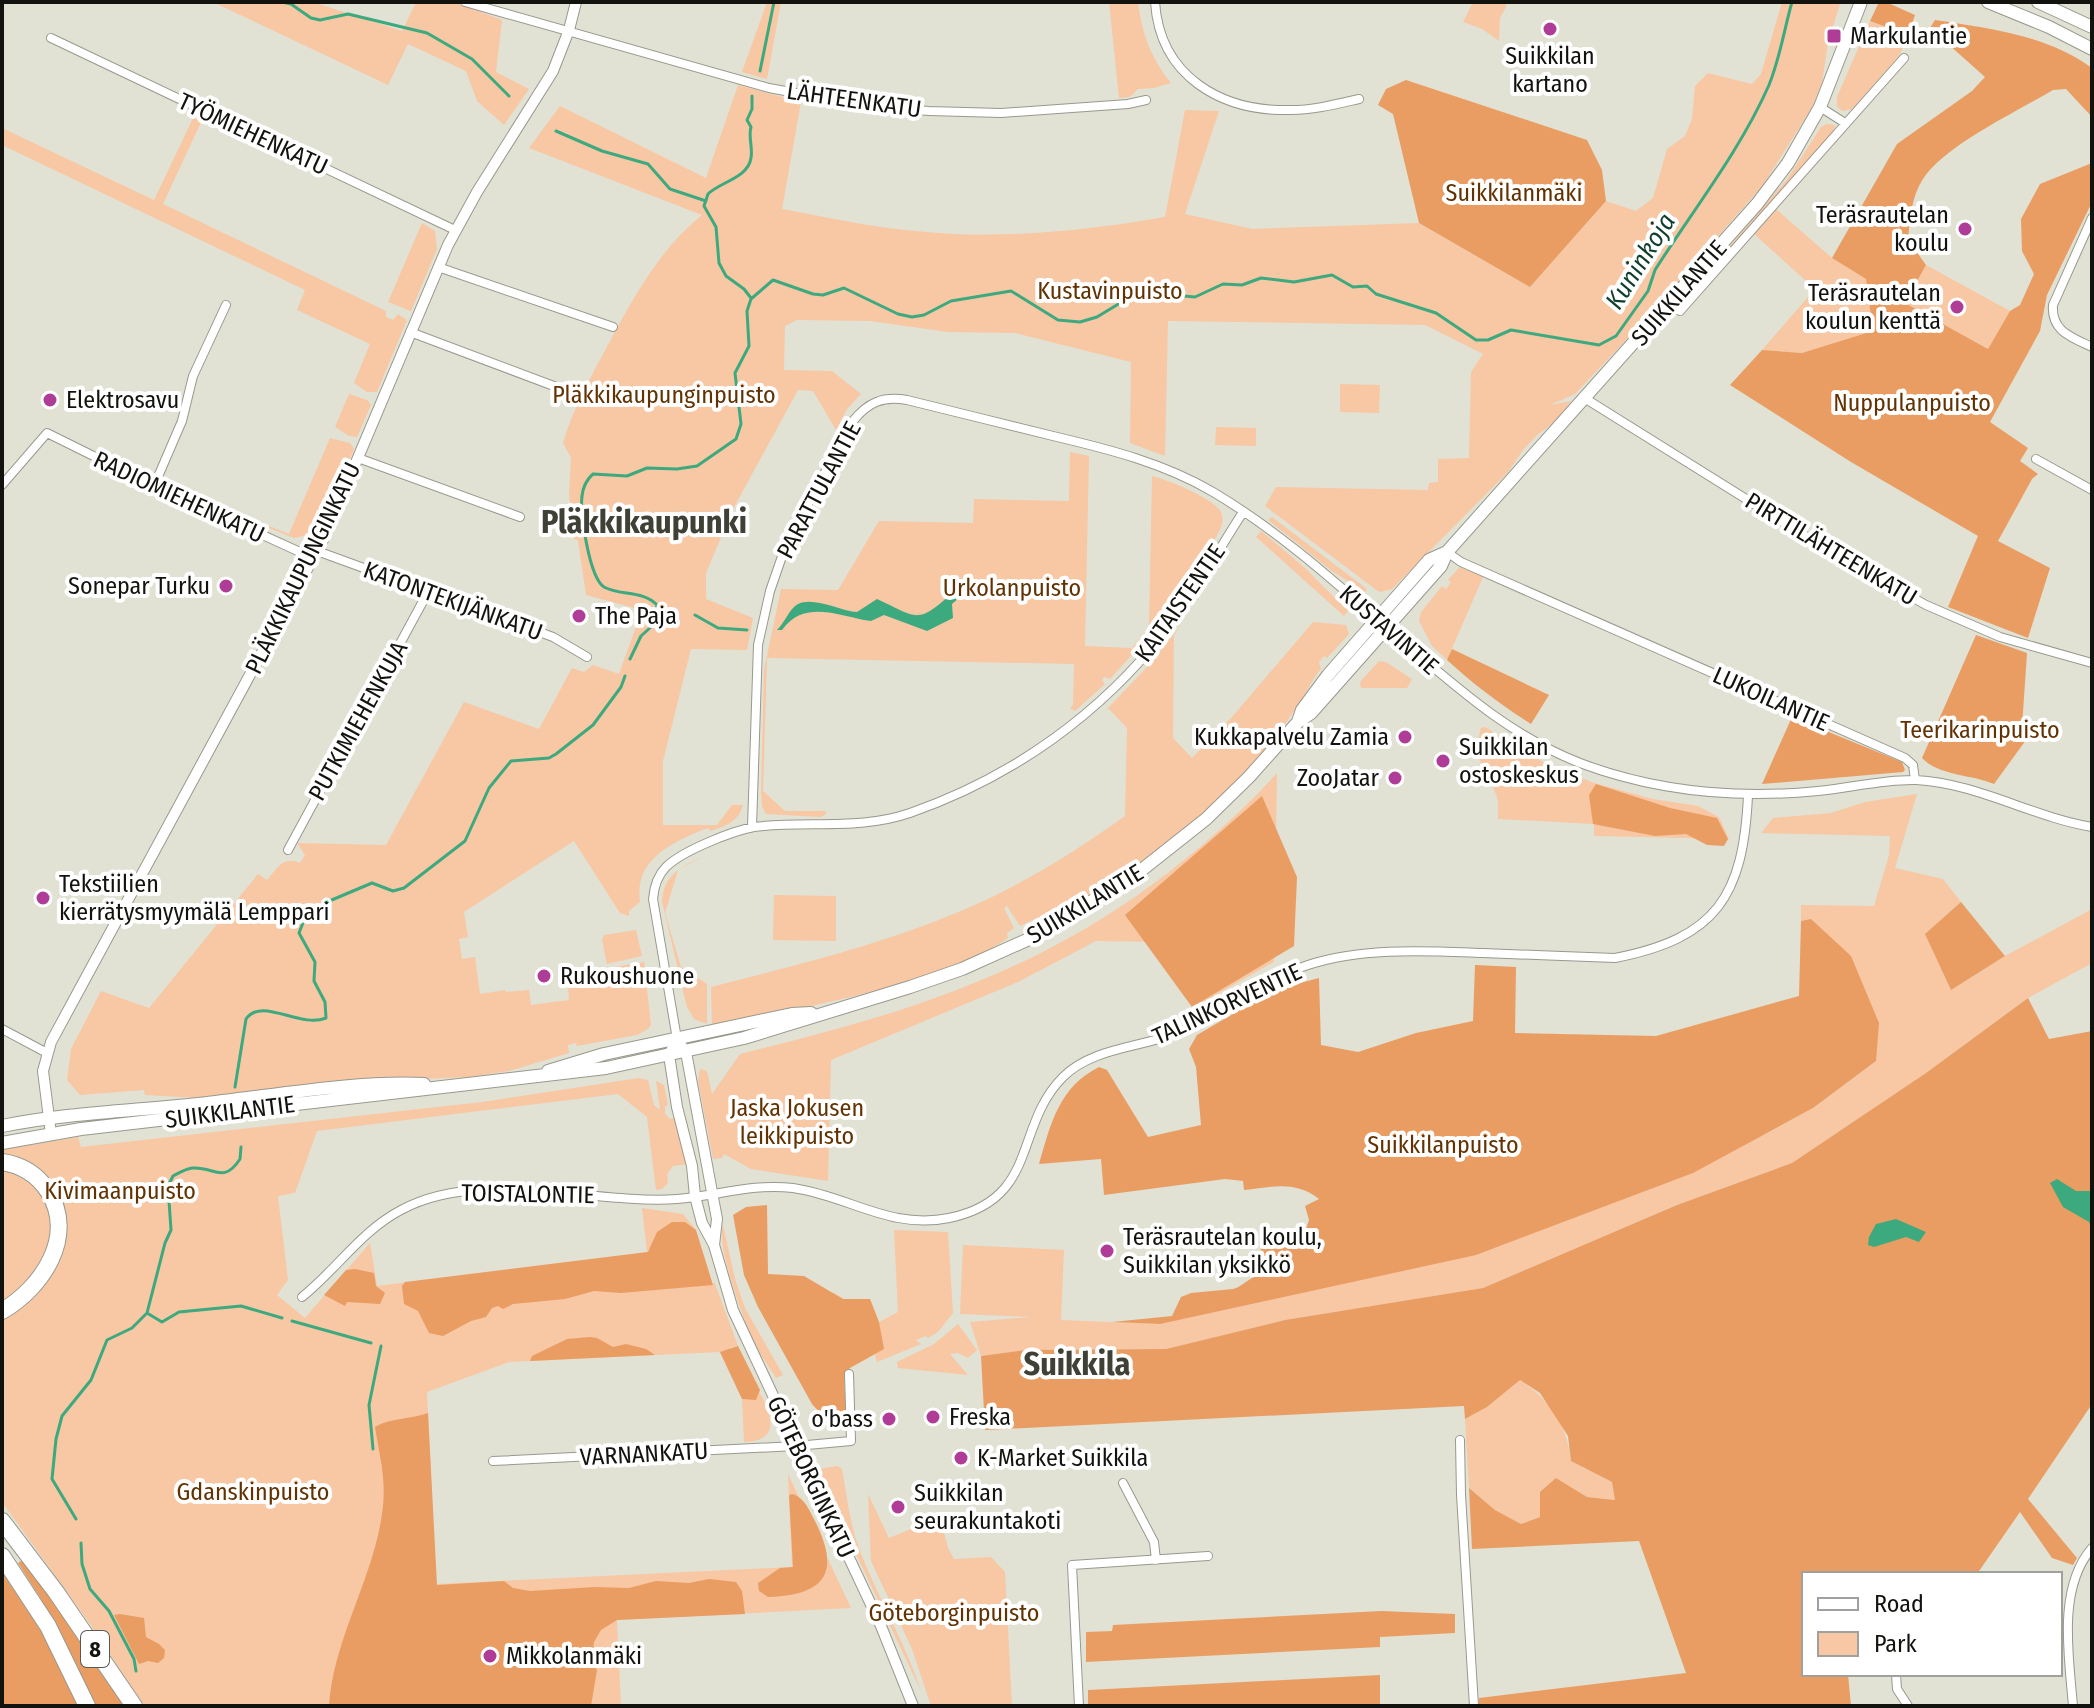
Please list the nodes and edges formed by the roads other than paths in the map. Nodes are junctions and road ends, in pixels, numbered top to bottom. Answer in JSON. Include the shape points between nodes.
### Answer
{"nodes":[{"id":1,"x":465,"y":2,"type":"edge"},
{"id":2,"x":576,"y":2,"type":"edge"},
{"id":3,"x":1155,"y":2,"type":"edge"},
{"id":4,"x":1861,"y":2,"type":"edge"},
{"id":5,"x":1988,"y":2,"type":"edge"},
{"id":6,"x":2038,"y":2,"type":"edge"},
{"id":7,"x":2092,"y":27,"type":"edge"},
{"id":8,"x":569,"y":30,"type":"junction"},
{"id":9,"x":51,"y":38,"type":"dead end"},
{"id":10,"x":2092,"y":49,"type":"edge"},
{"id":11,"x":1904,"y":58,"type":"dead end"},
{"id":12,"x":1359,"y":99,"type":"dead end"},
{"id":13,"x":1146,"y":100,"type":"dead end"},
{"id":14,"x":1820,"y":107,"type":"junction"},
{"id":15,"x":1845,"y":123,"type":"junction"},
{"id":16,"x":2092,"y":218,"type":"edge"},
{"id":17,"x":455,"y":230,"type":"junction"},
{"id":18,"x":438,"y":267,"type":"junction"},
{"id":19,"x":226,"y":305,"type":"dead end"},
{"id":20,"x":1680,"y":311,"type":"dead end"},
{"id":21,"x":613,"y":327,"type":"dead end"},
{"id":22,"x":410,"y":332,"type":"junction"},
{"id":23,"x":2092,"y":347,"type":"edge"},
{"id":24,"x":575,"y":394,"type":"dead end"},
{"id":25,"x":1586,"y":399,"type":"junction"},
{"id":26,"x":879,"y":400,"type":"joint"},
{"id":27,"x":358,"y":458,"type":"junction"},
{"id":28,"x":2036,"y":459,"type":"dead end"},
{"id":29,"x":2,"y":485,"type":"edge"},
{"id":30,"x":154,"y":486,"type":"junction"},
{"id":31,"x":2092,"y":490,"type":"edge"},
{"id":32,"x":1243,"y":512,"type":"junction"},
{"id":33,"x":520,"y":517,"type":"dead end"},
{"id":34,"x":1447,"y":552,"type":"junction"},
{"id":35,"x":315,"y":554,"type":"junction"},
{"id":36,"x":428,"y":592,"type":"junction"},
{"id":37,"x":1382,"y":623,"type":"junction"},
{"id":38,"x":587,"y":657,"type":"dead end"},
{"id":39,"x":2092,"y":663,"type":"edge"},
{"id":40,"x":1915,"y":780,"type":"junction"},
{"id":41,"x":1748,"y":796,"type":"junction"},
{"id":42,"x":752,"y":827,"type":"junction"},
{"id":43,"x":2092,"y":827,"type":"edge"},
{"id":44,"x":288,"y":850,"type":"dead end"},
{"id":45,"x":826,"y":1011,"type":"junction"},
{"id":46,"x":2,"y":1029,"type":"edge"},
{"id":47,"x":677,"y":1039,"type":"junction"},
{"id":48,"x":686,"y":1052,"type":"junction"},
{"id":49,"x":47,"y":1053,"type":"junction"},
{"id":50,"x":669,"y":1055,"type":"junction"},
{"id":51,"x":537,"y":1075,"type":"junction"},
{"id":52,"x":458,"y":1086,"type":"junction"},
{"id":53,"x":48,"y":1118,"type":"junction"},
{"id":54,"x":2,"y":1126,"type":"edge"},
{"id":55,"x":51,"y":1134,"type":"junction"},
{"id":56,"x":2,"y":1143,"type":"edge"},
{"id":57,"x":2,"y":1162,"type":"edge"},
{"id":58,"x":712,"y":1193,"type":"junction"},
{"id":59,"x":695,"y":1196,"type":"junction"},
{"id":60,"x":714,"y":1245,"type":"junction"},
{"id":61,"x":302,"y":1297,"type":"dead end"},
{"id":62,"x":2,"y":1311,"type":"edge"},
{"id":63,"x":849,"y":1374,"type":"dead end"},
{"id":64,"x":1460,"y":1440,"type":"dead end"},
{"id":65,"x":796,"y":1446,"type":"junction"},
{"id":66,"x":493,"y":1461,"type":"dead end"},
{"id":67,"x":1123,"y":1483,"type":"dead end"},
{"id":68,"x":2,"y":1521,"type":"edge"},
{"id":69,"x":2092,"y":1548,"type":"edge"},
{"id":70,"x":2,"y":1556,"type":"edge"},
{"id":71,"x":1208,"y":1556,"type":"dead end"},
{"id":72,"x":1156,"y":1560,"type":"junction"},
{"id":73,"x":1896,"y":1676,"type":"edge"},
{"id":74,"x":87,"y":1706,"type":"edge"},
{"id":75,"x":134,"y":1706,"type":"edge"},
{"id":76,"x":913,"y":1706,"type":"edge"},
{"id":77,"x":1079,"y":1706,"type":"edge"},
{"id":78,"x":1474,"y":1706,"type":"edge"},
{"id":79,"x":1908,"y":1706,"type":"edge"},
{"id":80,"x":2073,"y":1706,"type":"edge"}],
"edges":[{"from":1,"to":8,"type":"street","name":"LÄHTEENKATU"},
{"from":2,"to":8,"type":"street","name":"PLÄKKIKAUPUNGINKATU"},
{"from":3,"to":12,"type":"street","via":[[1170,54],[1186,75],[1217,97],[1291,111]]},
{"from":4,"to":14,"type":"main road","name":"SUIKKILANTIE"},
{"from":5,"to":10,"type":"main road"},
{"from":6,"to":7,"type":"main road"},
{"from":8,"to":13,"type":"street","name":"LÄHTEENKATU","via":[[769,88],[867,106],[1001,113]]},
{"from":8,"to":17,"type":"street","name":"PLÄKKIKAUPUNGINKATU","via":[[553,71]]},
{"from":9,"to":17,"type":"street","name":"TYÖMIEHENKATU"},
{"from":11,"to":15,"type":"street"},
{"from":14,"to":15,"type":"street"},
{"from":14,"to":25,"type":"main road","name":"SUIKKILANTIE","via":[[1757,204]]},
{"from":15,"to":20,"type":"street"},
{"from":16,"to":23,"type":"street","via":[[2052,314],[2059,329]]},
{"from":17,"to":18,"type":"street","name":"PLÄKKIKAUPUNGINKATU"},
{"from":18,"to":21,"type":"street"},
{"from":18,"to":22,"type":"street","name":"PLÄKKIKAUPUNGINKATU"},
{"from":19,"to":30,"type":"street","via":[[198,364],[182,421]]},
{"from":22,"to":24,"type":"street"},
{"from":22,"to":27,"type":"street","name":"PLÄKKIKAUPUNGINKATU"},
{"from":25,"to":34,"type":"main road","name":"SUIKKILANTIE"},
{"from":25,"to":39,"type":"street","name":"PIRTTILÄHTEENKATU","via":[[1926,605],[2000,637]]},
{"from":26,"to":32,"type":"street","name":"KUSTAVINTIE","via":[[907,400],[1107,449],[1158,465]]},
{"from":26,"to":42,"type":"street","name":"PARATTULANTIE","via":[[853,421],[787,542],[770,591],[758,645]]},
{"from":27,"to":33,"type":"street"},
{"from":27,"to":35,"type":"street","name":"PLÄKKIKAUPUNGINKATU"},
{"from":28,"to":31,"type":"street"},
{"from":29,"to":30,"type":"street","name":"RADIOMIEHENKATU","via":[[47,433]]},
{"from":30,"to":35,"type":"street","name":"RADIOMIEHENKATU"},
{"from":32,"to":37,"type":"street","name":"KUSTAVINTIE"},
{"from":32,"to":42,"type":"street","name":"KAITAISTENTIE","via":[[1168,628],[1114,690],[1046,745],[983,782],[908,814],[843,826]]},
{"from":34,"to":37,"type":"main road","name":"SUIKKILANTIE","via":[[1429,560]]},
{"from":34,"to":40,"type":"street","name":"LUKOILANTIE","via":[[1905,758],[1913,765]]},
{"from":35,"to":36,"type":"street","name":"KATONTEKIJÄNKATU"},
{"from":35,"to":49,"type":"street","name":"PLÄKKIKAUPUNGINKATU"},
{"from":36,"to":38,"type":"street","name":"KATONTEKIJÄNKATU","via":[[553,637]]},
{"from":36,"to":44,"type":"street","name":"PUTKIMIEHENKUJA"},
{"from":37,"to":41,"type":"street","name":"KUSTAVINTIE","via":[[1469,699],[1531,741],[1625,778]]},
{"from":37,"to":45,"type":"main road","name":"SUIKKILANTIE","via":[[1328,675],[1298,722],[1249,777],[1134,876],[1029,939],[962,969]]},
{"from":40,"to":41,"type":"street","name":"KUSTAVINTIE"},
{"from":40,"to":43,"type":"street","via":[[1965,787]]},
{"from":41,"to":58,"type":"street","name":"TALINKORVENTIE","via":[[1730,889],[1713,914],[1681,938],[1615,958],[1367,953],[1288,972],[1186,1029],[1073,1069],[1046,1101],[1008,1185],[989,1203],[963,1214],[927,1221],[896,1219],[791,1188]]},
{"from":42,"to":47,"type":"street","name":"KAITAISTENTIE","via":[[680,857],[656,882],[655,919]]},
{"from":45,"to":47,"type":"main road","name":"SUIKKILANTIE"},
{"from":45,"to":48,"type":"main road","name":"SUIKKILANTIE"},
{"from":46,"to":49,"type":"street"},
{"from":47,"to":48,"type":"street","name":"GÖTEBORGINKATU"},
{"from":47,"to":50,"type":"street"},
{"from":47,"to":51,"type":"main road","name":"SUIKKILANTIE"},
{"from":48,"to":50,"type":"main road","name":"SUIKKILANTIE"},
{"from":48,"to":58,"type":"street","name":"GÖTEBORGINKATU"},
{"from":49,"to":53,"type":"street","name":"PLÄKKIKAUPUNGINKATU","via":[[43,1080]]},
{"from":50,"to":51,"type":"main road","name":"SUIKKILANTIE"},
{"from":50,"to":59,"type":"street","name":"GÖTEBORGINKATU"},
{"from":51,"to":52,"type":"main road","name":"SUIKKILANTIE"},
{"from":52,"to":53,"type":"main road","name":"SUIKKILANTIE","via":[[362,1085]]},
{"from":52,"to":55,"type":"main road","name":"SUIKKILANTIE"},
{"from":53,"to":54,"type":"main road","name":"SUIKKILANTIE"},
{"from":53,"to":55,"type":"street","name":"PLÄKKIKAUPUNGINKATU"},
{"from":55,"to":56,"type":"main road","name":"SUIKKILANTIE"},
{"from":57,"to":62,"type":"highway","via":[[24,1168],[40,1181],[55,1204],[58,1227],[42,1277]]},
{"from":58,"to":59,"type":"street","name":"TALINKORVENTIE"},
{"from":58,"to":60,"type":"street","name":"GÖTEBORGINKATU"},
{"from":59,"to":60,"type":"street","name":"GÖTEBORGINKATU"},
{"from":59,"to":61,"type":"street","name":"TOISTALONTIE","via":[[491,1190],[442,1194],[378,1225]]},
{"from":60,"to":65,"type":"street","name":"GÖTEBORGINKATU","via":[[740,1329]]},
{"from":63,"to":65,"type":"street","name":"VARNANKATU","via":[[851,1441]]},
{"from":64,"to":78,"type":"street"},
{"from":65,"to":66,"type":"street","name":"VARNANKATU"},
{"from":65,"to":76,"type":"street","name":"GÖTEBORGINKATU"},
{"from":67,"to":72,"type":"street","via":[[1154,1542]]},
{"from":68,"to":75,"type":"highway","number":"8"},
{"from":69,"to":80,"type":"street","via":[[2079,1568],[2071,1598]]},
{"from":70,"to":74,"type":"highway","number":"8","via":[[48,1626]]},
{"from":71,"to":72,"type":"street"},
{"from":72,"to":77,"type":"street","via":[[1072,1565]]},
{"from":73,"to":79,"type":"street"}]}
